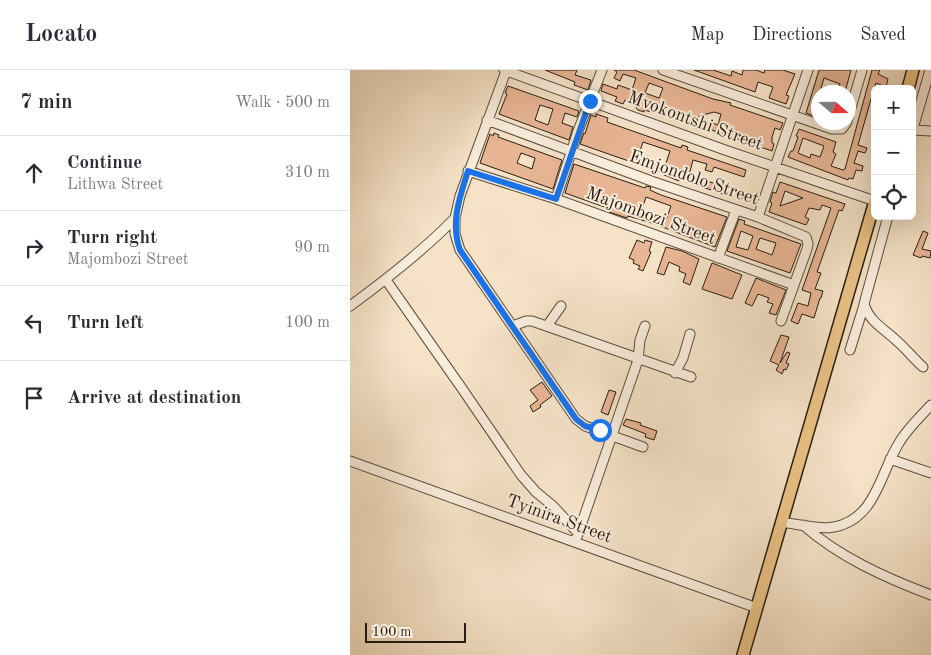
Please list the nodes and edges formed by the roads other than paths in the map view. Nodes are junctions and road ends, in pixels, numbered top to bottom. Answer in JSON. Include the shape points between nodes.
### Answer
{"nodes":[{"id":1,"x":505,"y":70,"type":"edge"},
{"id":2,"x":602,"y":70,"type":"edge"},
{"id":3,"x":663,"y":70,"type":"edge"},
{"id":4,"x":808,"y":70,"type":"edge"},
{"id":5,"x":862,"y":70,"type":"edge"},
{"id":6,"x":913,"y":70,"type":"edge"},
{"id":7,"x":930,"y":70,"type":"edge"},
{"id":8,"x":909,"y":85,"type":"edge"},
{"id":9,"x":856,"y":91,"type":"edge"},
{"id":10,"x":590,"y":101,"type":"junction"},
{"id":11,"x":794,"y":116,"type":"junction"},
{"id":12,"x":487,"y":120,"type":"junction"},
{"id":13,"x":811,"y":122,"type":"edge"},
{"id":14,"x":913,"y":130,"type":"edge"},
{"id":15,"x":916,"y":131,"type":"edge"},
{"id":16,"x":931,"y":131,"type":"edge"},
{"id":17,"x":572,"y":152,"type":"junction"},
{"id":18,"x":775,"y":167,"type":"junction"},
{"id":19,"x":468,"y":171,"type":"junction"},
{"id":20,"x":556,"y":199,"type":"junction"},
{"id":21,"x":871,"y":200,"type":"edge"},
{"id":22,"x":736,"y":210,"type":"junction"},
{"id":23,"x":871,"y":215,"type":"edge"},
{"id":24,"x":758,"y":217,"type":"junction"},
{"id":25,"x":455,"y":218,"type":"junction"},
{"id":26,"x":887,"y":220,"type":"edge"},
{"id":27,"x":718,"y":258,"type":"junction"},
{"id":28,"x":386,"y":280,"type":"junction"},
{"id":29,"x":794,"y":285,"type":"junction"},
{"id":30,"x":864,"y":304,"type":"junction"},
{"id":31,"x":350,"y":306,"type":"edge"},
{"id":32,"x":561,"y":306,"type":"dead end"},
{"id":33,"x":781,"y":321,"type":"dead end"},
{"id":34,"x":513,"y":326,"type":"junction"},
{"id":35,"x":547,"y":326,"type":"junction"},
{"id":36,"x":645,"y":326,"type":"dead end"},
{"id":37,"x":690,"y":334,"type":"dead end"},
{"id":38,"x":850,"y":350,"type":"dead end"},
{"id":39,"x":638,"y":360,"type":"junction"},
{"id":40,"x":923,"y":367,"type":"dead end"},
{"id":41,"x":675,"y":372,"type":"junction"},
{"id":42,"x":691,"y":377,"type":"dead end"},
{"id":43,"x":931,"y":405,"type":"edge"},
{"id":44,"x":612,"y":436,"type":"junction"},
{"id":45,"x":643,"y":447,"type":"dead end"},
{"id":46,"x":890,"y":459,"type":"junction"},
{"id":47,"x":350,"y":461,"type":"edge"},
{"id":48,"x":931,"y":473,"type":"edge"},
{"id":49,"x":781,"y":522,"type":"junction"},
{"id":50,"x":802,"y":525,"type":"junction"},
{"id":51,"x":576,"y":538,"type":"junction"},
{"id":52,"x":931,"y":594,"type":"edge"},
{"id":53,"x":757,"y":608,"type":"junction"},
{"id":54,"x":743,"y":655,"type":"edge"}],
"edges":[{"from":1,"to":10,"type":"street","name":"Mvokontshi Street"},
{"from":1,"to":12,"type":"street"},
{"from":2,"to":10,"type":"street"},
{"from":3,"to":11,"type":"street"},
{"from":4,"to":11,"type":"street"},
{"from":5,"to":9,"type":"street"},
{"from":6,"to":8,"type":"main road"},
{"from":7,"to":14,"type":"street"},
{"from":10,"to":17,"type":"street"},
{"from":10,"to":18,"type":"street","name":"Mvokontshi Street"},
{"from":11,"to":13,"type":"street"},
{"from":11,"to":18,"type":"street"},
{"from":12,"to":17,"type":"street","name":"Emjondolo Street"},
{"from":12,"to":19,"type":"street"},
{"from":15,"to":16,"type":"street"},
{"from":17,"to":20,"type":"street"},
{"from":17,"to":22,"type":"street","name":"Emjondolo Street"},
{"from":18,"to":21,"type":"street","name":"Mvokontshi Street"},
{"from":18,"to":24,"type":"street"},
{"from":19,"to":20,"type":"street","name":"Majombozi Street"},
{"from":19,"to":25,"type":"street"},
{"from":20,"to":27,"type":"street","name":"Majombozi Street"},
{"from":22,"to":24,"type":"street","name":"Emjondolo Street"},
{"from":22,"to":27,"type":"street"},
{"from":23,"to":49,"type":"main road"},
{"from":24,"to":29,"type":"street","name":"Emjondolo Street","via":[[802,234],[808,240]]},
{"from":25,"to":28,"type":"street"},
{"from":25,"to":34,"type":"street","via":[[460,250]]},
{"from":26,"to":30,"type":"street"},
{"from":27,"to":29,"type":"street","name":"Majombozi Street"},
{"from":28,"to":31,"type":"street"},
{"from":28,"to":51,"type":"street","via":[[521,475],[553,506]]},
{"from":29,"to":33,"type":"street","name":"Emjondolo Street"},
{"from":30,"to":38,"type":"street"},
{"from":30,"to":40,"type":"street","via":[[874,323]]},
{"from":32,"to":35,"type":"street"},
{"from":34,"to":35,"type":"street","via":[[526,321]]},
{"from":34,"to":44,"type":"street","via":[[576,419]]},
{"from":35,"to":39,"type":"street"},
{"from":36,"to":39,"type":"street"},
{"from":37,"to":41,"type":"street"},
{"from":39,"to":41,"type":"street"},
{"from":39,"to":44,"type":"street"},
{"from":41,"to":42,"type":"street"},
{"from":43,"to":46,"type":"street","via":[[906,433]]},
{"from":44,"to":45,"type":"street"},
{"from":44,"to":51,"type":"street"},
{"from":46,"to":48,"type":"street"},
{"from":46,"to":50,"type":"street","via":[[880,486],[861,515],[832,528]]},
{"from":47,"to":51,"type":"street","name":"Tyinira Street"},
{"from":49,"to":50,"type":"street"},
{"from":49,"to":53,"type":"main road"},
{"from":50,"to":52,"type":"street","via":[[865,566]]},
{"from":51,"to":53,"type":"street","name":"Tyinira Street"},
{"from":53,"to":54,"type":"main road"}]}
